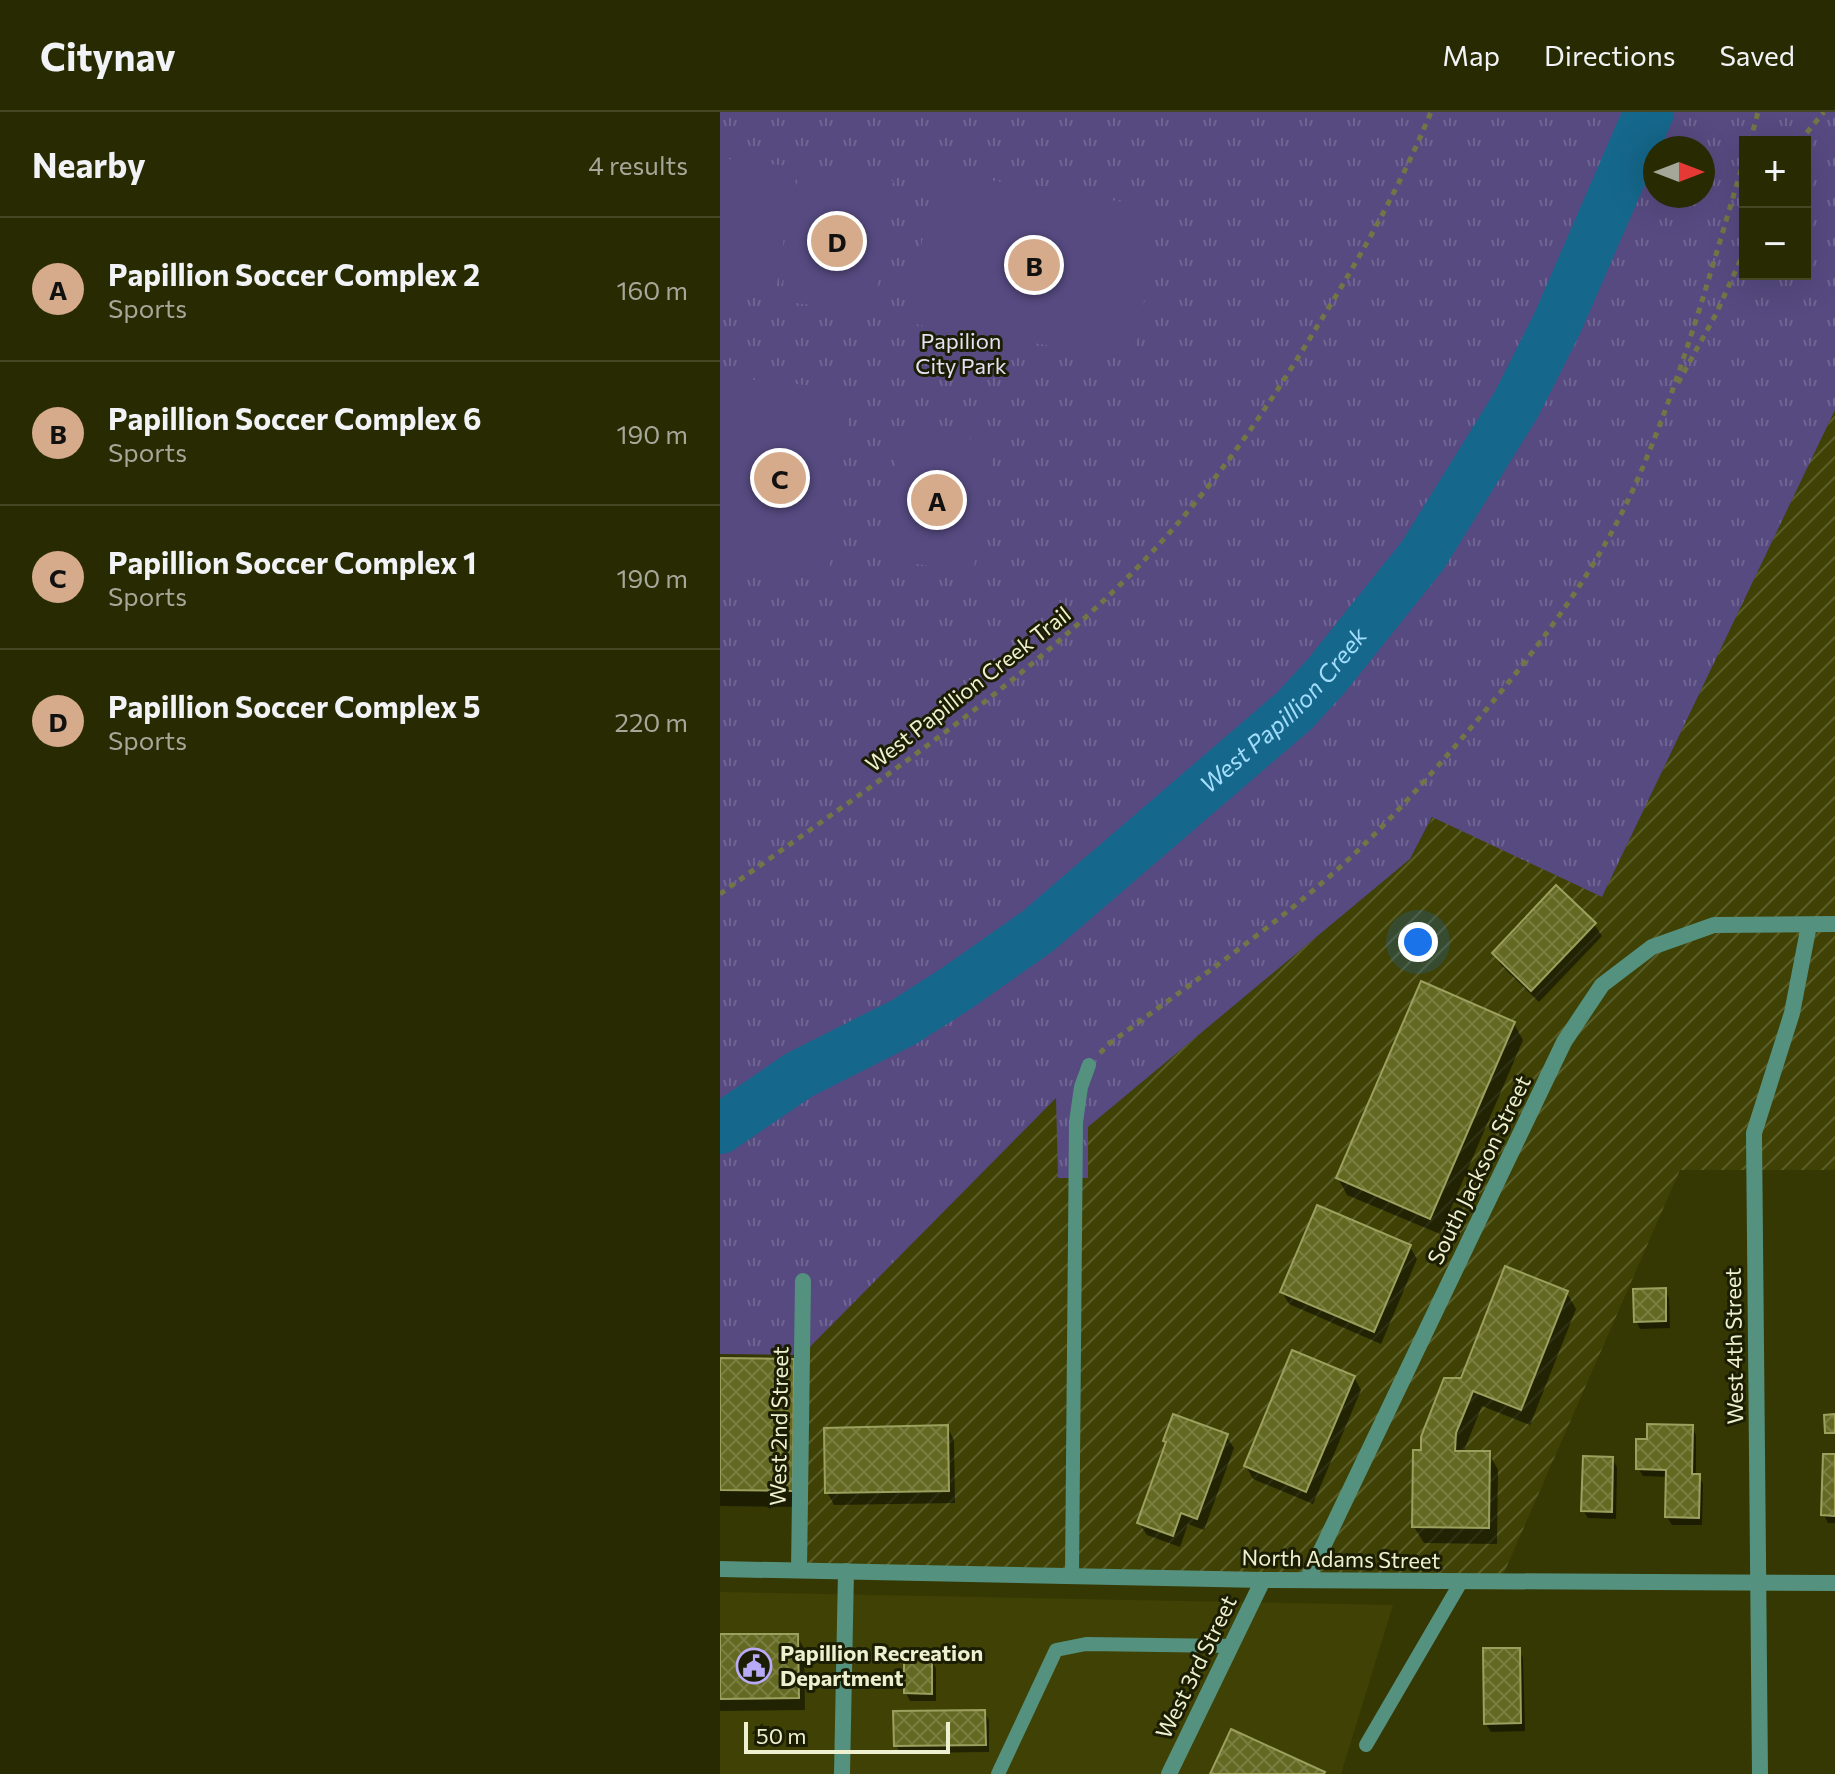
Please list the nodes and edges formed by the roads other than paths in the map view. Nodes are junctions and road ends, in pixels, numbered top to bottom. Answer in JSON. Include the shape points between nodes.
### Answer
{"nodes":[{"id":1,"x":1835,"y":924,"type":"edge"},
{"id":2,"x":1809,"y":925,"type":"junction"},
{"id":3,"x":1089,"y":1065,"type":"road end"},
{"id":4,"x":803,"y":1281,"type":"dead end"},
{"id":5,"x":720,"y":1569,"type":"edge"},
{"id":6,"x":799,"y":1570,"type":"junction"},
{"id":7,"x":846,"y":1571,"type":"junction"},
{"id":8,"x":1072,"y":1576,"type":"junction"},
{"id":9,"x":1263,"y":1580,"type":"junction"},
{"id":10,"x":1307,"y":1580,"type":"junction"},
{"id":11,"x":1461,"y":1582,"type":"junction"},
{"id":12,"x":1758,"y":1582,"type":"junction"},
{"id":13,"x":1835,"y":1583,"type":"edge"},
{"id":14,"x":1231,"y":1646,"type":"junction"},
{"id":15,"x":1366,"y":1745,"type":"dead end"},
{"id":16,"x":842,"y":1774,"type":"edge"},
{"id":17,"x":998,"y":1774,"type":"edge"},
{"id":18,"x":1169,"y":1774,"type":"edge"},
{"id":19,"x":1760,"y":1774,"type":"edge"}],
"edges":[{"from":1,"to":2,"type":"street","name":"South Jackson Street"},
{"from":2,"to":10,"type":"street","name":"South Jackson Street","via":[[1714,925],[1652,947],[1602,985],[1564,1042]]},
{"from":2,"to":12,"type":"street","name":"West 4th Street","via":[[1792,1013],[1754,1133]]},
{"from":3,"to":8,"type":"lane","via":[[1076,1122]]},
{"from":4,"to":6,"type":"street","name":"West 2nd Street"},
{"from":5,"to":6,"type":"street"},
{"from":6,"to":7,"type":"street","name":"North Adams Street"},
{"from":7,"to":8,"type":"street","name":"North Adams Street"},
{"from":7,"to":16,"type":"street"},
{"from":8,"to":9,"type":"street","name":"North Adams Street"},
{"from":9,"to":10,"type":"street","name":"North Adams Street"},
{"from":9,"to":14,"type":"street","name":"West 3rd Street"},
{"from":10,"to":11,"type":"street","name":"North Adams Street"},
{"from":11,"to":12,"type":"street","name":"North Adams Street"},
{"from":11,"to":15,"type":"lane"},
{"from":12,"to":13,"type":"street","name":"North Adams Street"},
{"from":12,"to":19,"type":"street","name":"West 4th Street"},
{"from":14,"to":17,"type":"lane","via":[[1086,1644],[1056,1650]]},
{"from":14,"to":18,"type":"street","name":"West 3rd Street"}]}
